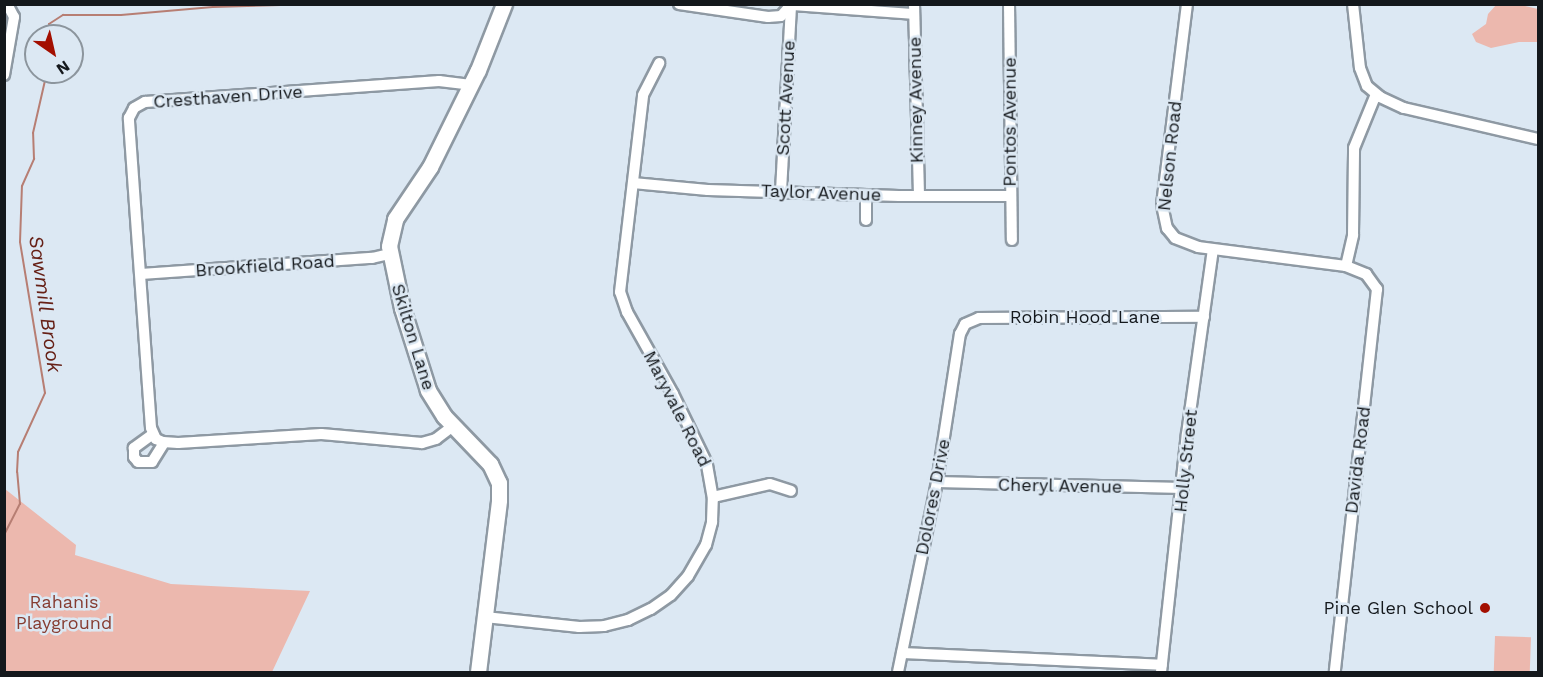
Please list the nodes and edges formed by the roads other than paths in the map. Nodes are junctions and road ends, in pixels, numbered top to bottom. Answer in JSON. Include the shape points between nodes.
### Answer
{"nodes":[{"id":1,"x":504,"y":4,"type":"edge"},
{"id":2,"x":679,"y":4,"type":"edge"},
{"id":3,"x":1009,"y":4,"type":"edge"},
{"id":4,"x":1187,"y":4,"type":"edge"},
{"id":5,"x":1353,"y":4,"type":"edge"},
{"id":6,"x":791,"y":6,"type":"edge"},
{"id":7,"x":10,"y":9,"type":"edge"},
{"id":8,"x":914,"y":9,"type":"edge"},
{"id":9,"x":659,"y":63,"type":"dead end"},
{"id":10,"x":4,"y":75,"type":"edge"},
{"id":11,"x":471,"y":85,"type":"junction"},
{"id":12,"x":1376,"y":94,"type":"junction"},
{"id":13,"x":1539,"y":139,"type":"edge"},
{"id":14,"x":633,"y":183,"type":"junction"},
{"id":15,"x":781,"y":191,"type":"junction"},
{"id":16,"x":866,"y":195,"type":"junction"},
{"id":17,"x":919,"y":196,"type":"junction"},
{"id":18,"x":1010,"y":196,"type":"junction"},
{"id":19,"x":866,"y":220,"type":"dead end"},
{"id":20,"x":1012,"y":240,"type":"dead end"},
{"id":21,"x":1214,"y":250,"type":"junction"},
{"id":22,"x":389,"y":254,"type":"junction"},
{"id":23,"x":1346,"y":266,"type":"junction"},
{"id":24,"x":141,"y":274,"type":"junction"},
{"id":25,"x":1204,"y":317,"type":"junction"},
{"id":26,"x":966,"y":323,"type":"joint"},
{"id":27,"x":453,"y":426,"type":"junction"},
{"id":28,"x":153,"y":434,"type":"junction"},
{"id":29,"x":164,"y":442,"type":"junction"},
{"id":30,"x":937,"y":483,"type":"junction"},
{"id":31,"x":1183,"y":488,"type":"junction"},
{"id":32,"x":791,"y":491,"type":"dead end"},
{"id":33,"x":713,"y":497,"type":"junction"},
{"id":34,"x":485,"y":616,"type":"junction"},
{"id":35,"x":902,"y":653,"type":"junction"},
{"id":36,"x":1161,"y":669,"type":"edge"},
{"id":37,"x":478,"y":672,"type":"edge"},
{"id":38,"x":898,"y":672,"type":"edge"},
{"id":39,"x":1335,"y":672,"type":"edge"}],
"edges":[{"from":1,"to":11,"type":"street","name":"Skilton Lane"},
{"from":2,"to":6,"type":"street","via":[[768,17],[781,16]]},
{"from":3,"to":18,"type":"street","name":"Pontos Avenue"},
{"from":4,"to":21,"type":"street","name":"Nelson Road","via":[[1163,215],[1175,238]]},
{"from":5,"to":12,"type":"street","via":[[1360,68],[1366,84]]},
{"from":6,"to":8,"type":"street"},
{"from":6,"to":15,"type":"street","name":"Scott Avenue"},
{"from":7,"to":10,"type":"street"},
{"from":8,"to":17,"type":"street","name":"Kinney Avenue"},
{"from":9,"to":14,"type":"street","name":"Maryvale Road","via":[[643,94]]},
{"from":11,"to":22,"type":"street","name":"Skilton Lane","via":[[430,167],[394,222]]},
{"from":11,"to":24,"type":"street","name":"Cresthaven Drive","via":[[439,81],[137,105],[129,118]]},
{"from":12,"to":13,"type":"street","via":[[1404,108]]},
{"from":12,"to":23,"type":"street","via":[[1353,155],[1353,236]]},
{"from":14,"to":15,"type":"street","name":"Taylor Avenue","via":[[696,190]]},
{"from":14,"to":33,"type":"street","name":"Maryvale Road","via":[[620,273],[621,297],[702,453]]},
{"from":15,"to":16,"type":"street","name":"Taylor Avenue"},
{"from":16,"to":17,"type":"street","name":"Taylor Avenue"},
{"from":16,"to":19,"type":"street"},
{"from":17,"to":18,"type":"street","name":"Taylor Avenue"},
{"from":18,"to":20,"type":"street","name":"Pontos Avenue"},
{"from":21,"to":23,"type":"street","name":"Nelson Road"},
{"from":21,"to":25,"type":"street","name":"Holly Street"},
{"from":22,"to":24,"type":"street","name":"Brookfield Road"},
{"from":22,"to":27,"type":"street","name":"Skilton Lane","via":[[424,383]]},
{"from":23,"to":39,"type":"street","name":"Davida Road","via":[[1368,276],[1377,293]]},
{"from":24,"to":28,"type":"street","name":"Cresthaven Drive"},
{"from":25,"to":26,"type":"street","name":"Robin Hood Lane","via":[[991,318]]},
{"from":25,"to":31,"type":"street","name":"Holly Street"},
{"from":26,"to":30,"type":"street","name":"Dolores Drive","via":[[960,334]]},
{"from":27,"to":29,"type":"street","via":[[436,439],[422,443],[321,434]]},
{"from":27,"to":34,"type":"street","name":"Skilton Lane","via":[[490,464],[500,487]]},
{"from":28,"to":29,"type":"street"},
{"from":28,"to":29,"type":"street","via":[[134,448],[138,462],[152,462]]},
{"from":30,"to":31,"type":"street","name":"Cheryl Avenue"},
{"from":30,"to":35,"type":"street","name":"Dolores Drive"},
{"from":31,"to":36,"type":"street","name":"Holly Street"},
{"from":32,"to":33,"type":"street","via":[[770,484]]},
{"from":33,"to":34,"type":"street","name":"Maryvale Road","via":[[709,534],[695,566],[671,595],[646,612],[592,627]]},
{"from":34,"to":37,"type":"street","name":"Skilton Lane"},
{"from":35,"to":36,"type":"street"},
{"from":35,"to":38,"type":"street","name":"Dolores Drive"}]}
